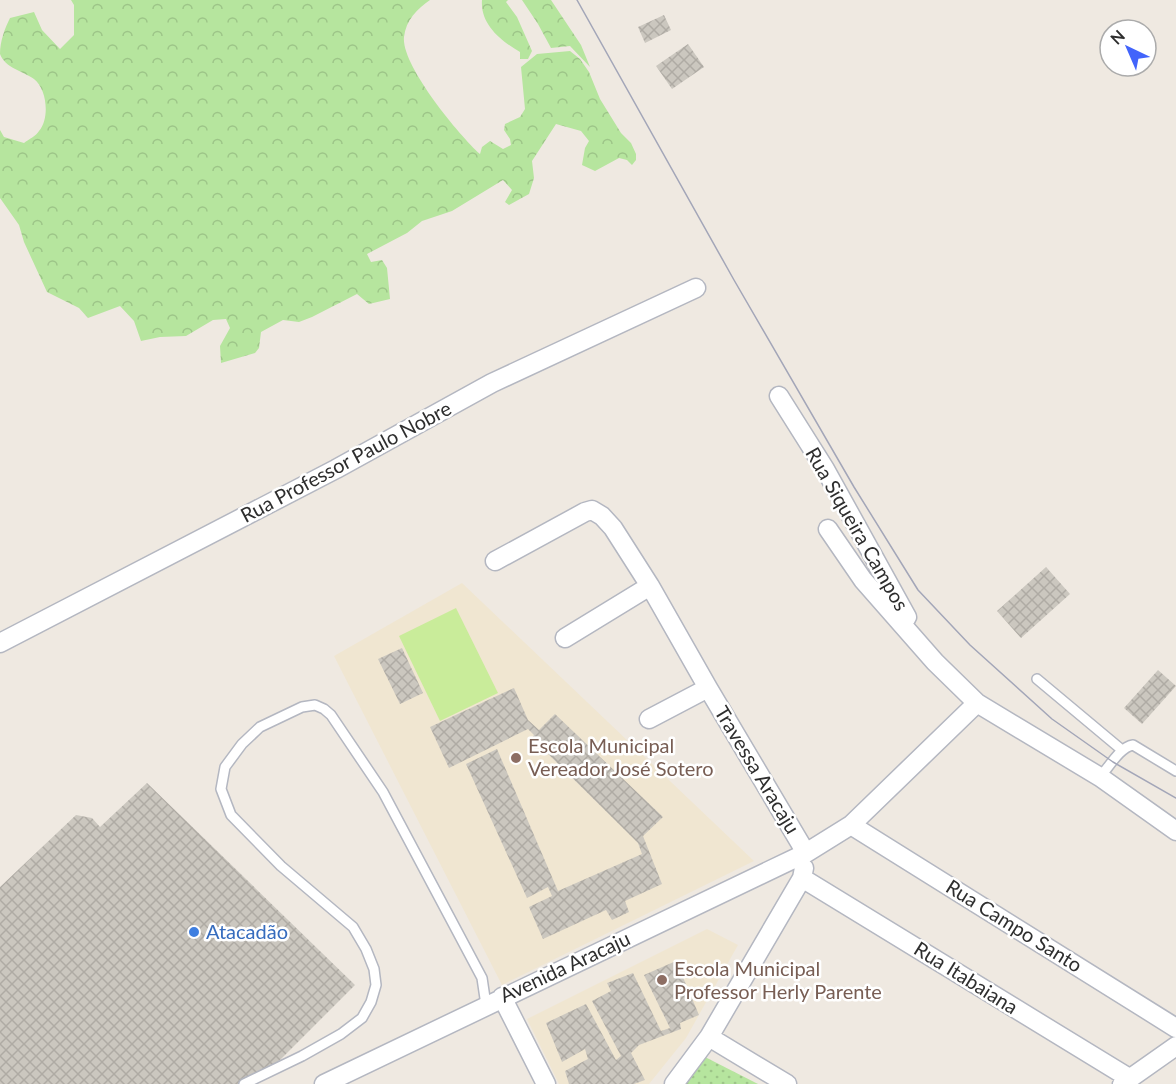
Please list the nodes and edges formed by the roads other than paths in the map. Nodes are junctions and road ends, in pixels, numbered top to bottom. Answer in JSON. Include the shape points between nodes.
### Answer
{"nodes":[{"id":1,"x":696,"y":288,"type":"dead end"},
{"id":2,"x":778,"y":396,"type":"dead end"},
{"id":3,"x":828,"y":529,"type":"dead end"},
{"id":4,"x":495,"y":561,"type":"dead end"},
{"id":5,"x":650,"y":586,"type":"junction"},
{"id":6,"x":565,"y":638,"type":"dead end"},
{"id":7,"x":0,"y":643,"type":"edge"},
{"id":8,"x":935,"y":662,"type":"junction"},
{"id":9,"x":1037,"y":680,"type":"dead end"},
{"id":10,"x":708,"y":688,"type":"junction"},
{"id":11,"x":977,"y":703,"type":"junction"},
{"id":12,"x":649,"y":719,"type":"dead end"},
{"id":13,"x":1122,"y":750,"type":"junction"},
{"id":14,"x":1176,"y":771,"type":"edge"},
{"id":15,"x":1100,"y":777,"type":"junction"},
{"id":16,"x":851,"y":825,"type":"junction"},
{"id":17,"x":1176,"y":831,"type":"edge"},
{"id":18,"x":806,"y":853,"type":"junction"},
{"id":19,"x":802,"y":878,"type":"junction"},
{"id":20,"x":494,"y":1001,"type":"junction"},
{"id":21,"x":1176,"y":1028,"type":"edge"},
{"id":22,"x":709,"y":1037,"type":"junction"},
{"id":23,"x":1176,"y":1046,"type":"edge"},
{"id":24,"x":1125,"y":1081,"type":"edge"},
{"id":25,"x":244,"y":1084,"type":"edge"},
{"id":26,"x":324,"y":1084,"type":"edge"},
{"id":27,"x":546,"y":1084,"type":"edge"},
{"id":28,"x":674,"y":1084,"type":"edge"},
{"id":29,"x":787,"y":1084,"type":"edge"}],
"edges":[{"from":1,"to":7,"type":"street","name":"Rua Professor Paulo Nobre","via":[[492,383],[336,469]]},
{"from":2,"to":8,"type":"street","name":"Rua Siqueira Campos"},
{"from":3,"to":8,"type":"street","name":"Rua Siqueira Campos","via":[[863,580]]},
{"from":4,"to":5,"type":"street","name":"Travessa Aracaju","via":[[592,510],[613,528]]},
{"from":5,"to":6,"type":"street"},
{"from":5,"to":10,"type":"street","name":"Travessa Aracaju"},
{"from":8,"to":11,"type":"street","name":"Rua Siqueira Campos"},
{"from":9,"to":13,"type":"lane"},
{"from":10,"to":12,"type":"street","name":"Travessa Aracaju"},
{"from":10,"to":18,"type":"street","name":"Travessa Aracaju"},
{"from":11,"to":15,"type":"street","name":"Rua Siqueira Campos"},
{"from":11,"to":16,"type":"street","name":"Avenida Aracaju"},
{"from":13,"to":14,"type":"lane","via":[[1128,745],[1136,746]]},
{"from":13,"to":15,"type":"lane"},
{"from":15,"to":17,"type":"street","name":"Rua Siqueira Campos"},
{"from":16,"to":18,"type":"street","name":"Avenida Aracaju"},
{"from":16,"to":21,"type":"street","name":"Rua Campo Santo"},
{"from":18,"to":19,"type":"street"},
{"from":18,"to":20,"type":"street","name":"Avenida Aracaju"},
{"from":19,"to":22,"type":"street"},
{"from":19,"to":24,"type":"street","name":"Rua Itabaiana"},
{"from":20,"to":25,"type":"lane","via":[[384,792],[331,715],[315,705],[302,707],[261,727],[242,744],[225,767],[221,789],[231,815],[281,866],[353,927],[374,969],[376,986],[362,1018],[341,1034]]},
{"from":20,"to":26,"type":"street","name":"Avenida Aracaju"},
{"from":20,"to":27,"type":"street"},
{"from":22,"to":28,"type":"street"},
{"from":22,"to":29,"type":"street"},
{"from":23,"to":24,"type":"street"}]}
